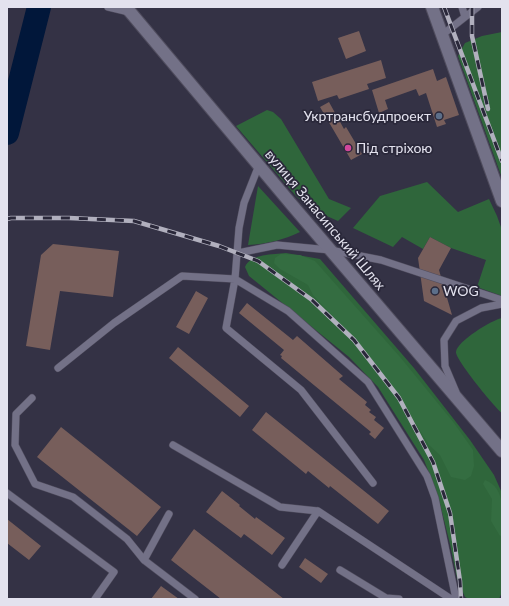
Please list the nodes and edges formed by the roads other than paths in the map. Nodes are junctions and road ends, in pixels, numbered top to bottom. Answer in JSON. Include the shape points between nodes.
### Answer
{"nodes":[{"id":1,"x":108,"y":7,"type":"edge"},
{"id":2,"x":432,"y":7,"type":"edge"},
{"id":3,"x":462,"y":7,"type":"edge"},
{"id":4,"x":478,"y":7,"type":"edge"},
{"id":5,"x":128,"y":10,"type":"edge"},
{"id":6,"x":464,"y":17,"type":"junction"},
{"id":7,"x":442,"y":35,"type":"junction"},
{"id":8,"x":258,"y":165,"type":"junction"},
{"id":9,"x":502,"y":201,"type":"edge"},
{"id":10,"x":330,"y":250,"type":"junction"},
{"id":11,"x":238,"y":253,"type":"junction"},
{"id":12,"x":235,"y":279,"type":"junction"},
{"id":13,"x":502,"y":300,"type":"edge"},
{"id":14,"x":502,"y":304,"type":"edge"},
{"id":15,"x":58,"y":368,"type":"dead end"},
{"id":16,"x":32,"y":398,"type":"dead end"},
{"id":17,"x":460,"y":403,"type":"junction"},
{"id":18,"x":173,"y":445,"type":"dead end"},
{"id":19,"x":502,"y":451,"type":"edge"},
{"id":20,"x":373,"y":483,"type":"dead end"},
{"id":21,"x":7,"y":493,"type":"edge"},
{"id":22,"x":318,"y":510,"type":"junction"},
{"id":23,"x":169,"y":514,"type":"dead end"},
{"id":24,"x":144,"y":560,"type":"junction"},
{"id":25,"x":282,"y":565,"type":"dead end"},
{"id":26,"x":340,"y":570,"type":"dead end"},
{"id":27,"x":95,"y":599,"type":"edge"},
{"id":28,"x":195,"y":599,"type":"edge"},
{"id":29,"x":399,"y":599,"type":"edge"},
{"id":30,"x":451,"y":599,"type":"edge"},
{"id":31,"x":456,"y":599,"type":"edge"}],
"edges":[{"from":1,"to":5,"type":"lane"},
{"from":2,"to":7,"type":"main road"},
{"from":3,"to":6,"type":"lane"},
{"from":4,"to":6,"type":"lane"},
{"from":5,"to":8,"type":"main road","name":"вулиця Занасипський Шлях"},
{"from":6,"to":7,"type":"lane"},
{"from":7,"to":9,"type":"main road"},
{"from":8,"to":10,"type":"main road","name":"вулиця Занасипський Шлях"},
{"from":8,"to":11,"type":"lane","via":[[244,203]]},
{"from":10,"to":11,"type":"lane","via":[[277,245]]},
{"from":10,"to":13,"type":"lane","via":[[381,260]]},
{"from":10,"to":17,"type":"main road","name":"вулиця Занасипський Шлях"},
{"from":11,"to":12,"type":"lane"},
{"from":12,"to":15,"type":"lane","via":[[182,276],[114,323]]},
{"from":12,"to":20,"type":"lane","via":[[226,328],[301,390]]},
{"from":12,"to":31,"type":"lane","via":[[288,311],[368,382],[427,476],[435,498]]},
{"from":14,"to":17,"type":"lane","via":[[481,308],[456,321],[444,340],[445,366]]},
{"from":16,"to":24,"type":"lane","via":[[16,414],[15,445],[35,484],[73,497],[127,539]]},
{"from":17,"to":19,"type":"main road","name":"вулиця Занасипський Шлях"},
{"from":18,"to":22,"type":"lane","via":[[280,507]]},
{"from":21,"to":27,"type":"lane","via":[[114,572]]},
{"from":22,"to":25,"type":"lane"},
{"from":22,"to":30,"type":"lane"},
{"from":23,"to":24,"type":"lane"},
{"from":24,"to":28,"type":"lane"},
{"from":26,"to":29,"type":"lane","via":[[386,598]]}]}
